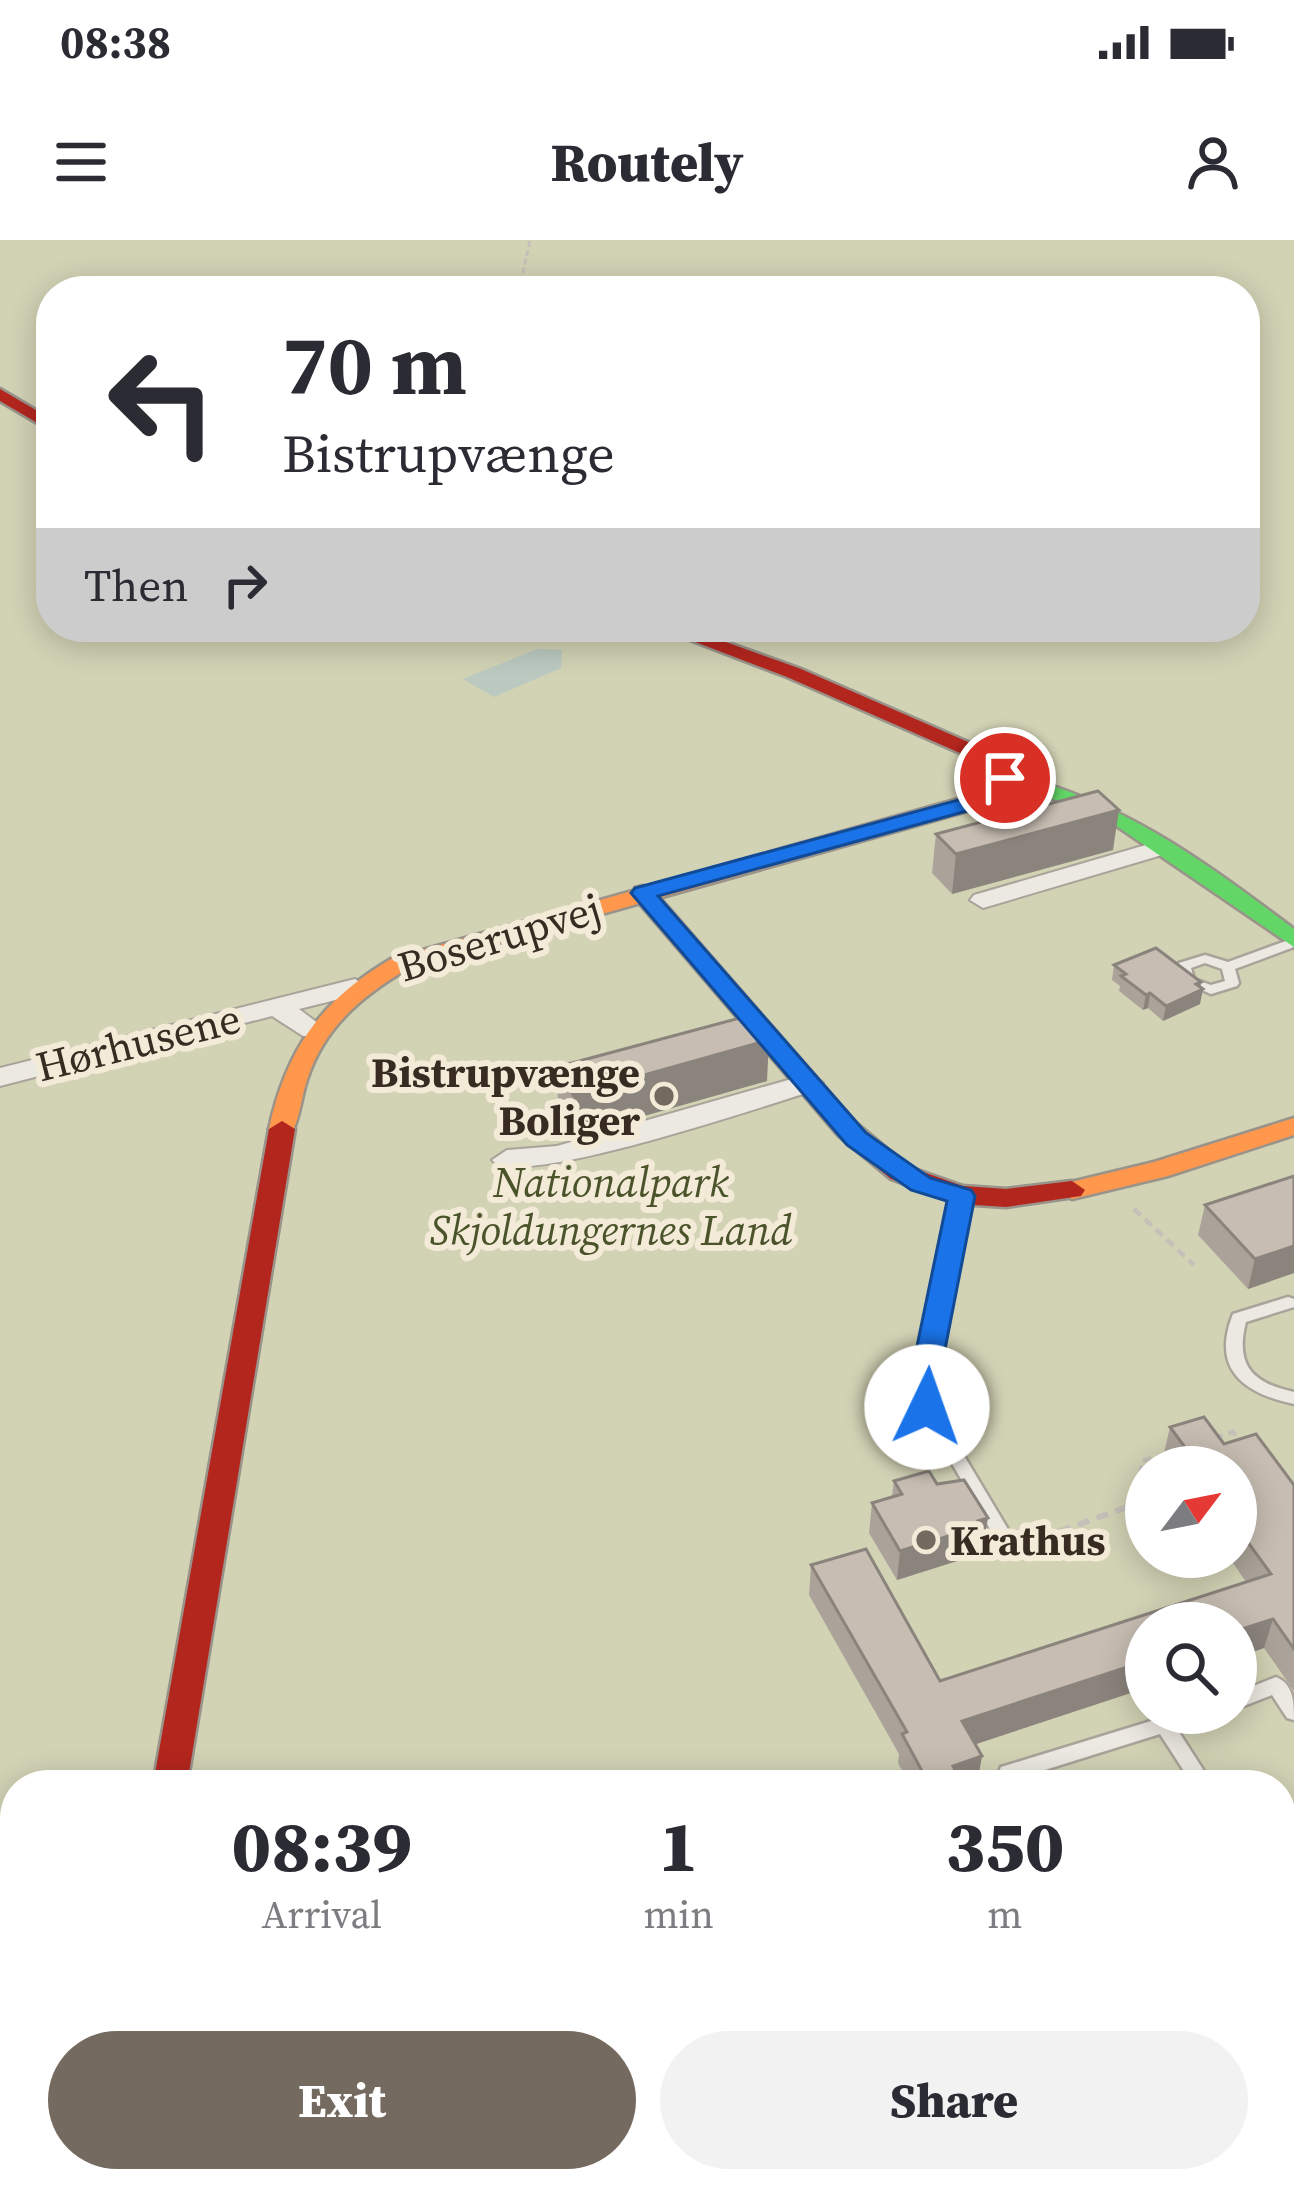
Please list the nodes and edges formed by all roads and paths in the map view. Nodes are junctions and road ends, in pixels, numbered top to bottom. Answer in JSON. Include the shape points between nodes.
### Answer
{"nodes":[{"id":1,"x":530,"y":240,"type":"edge"},
{"id":2,"x":522,"y":276,"type":"edge"},
{"id":3,"x":0,"y":394,"type":"edge"},
{"id":4,"x":36,"y":417,"type":"edge"},
{"id":5,"x":708,"y":642,"type":"edge"},
{"id":6,"x":1005,"y":778,"type":"junction"},
{"id":7,"x":1163,"y":847,"type":"junction"},
{"id":8,"x":643,"y":893,"type":"junction"},
{"id":9,"x":983,"y":900,"type":"dead end"},
{"id":10,"x":1294,"y":941,"type":"edge"},
{"id":11,"x":1228,"y":968,"type":"dead end"},
{"id":12,"x":355,"y":987,"type":"junction"},
{"id":13,"x":276,"y":1007,"type":"junction"},
{"id":14,"x":313,"y":1030,"type":"junction"},
{"id":15,"x":0,"y":1077,"type":"edge"},
{"id":16,"x":809,"y":1083,"type":"junction"},
{"id":17,"x":1294,"y":1126,"type":"edge"},
{"id":18,"x":507,"y":1160,"type":"dead end"},
{"id":19,"x":1109,"y":1184,"type":"junction"},
{"id":20,"x":961,"y":1196,"type":"junction"},
{"id":21,"x":1194,"y":1265,"type":"dead end"},
{"id":22,"x":1288,"y":1303,"type":"dead end"},
{"id":23,"x":1294,"y":1398,"type":"edge"},
{"id":24,"x":1210,"y":1439,"type":"edge"},
{"id":25,"x":1244,"y":1446,"type":"edge"},
{"id":26,"x":1125,"y":1508,"type":"edge"},
{"id":27,"x":1003,"y":1536,"type":"joint"},
{"id":28,"x":1257,"y":1693,"type":"edge"},
{"id":29,"x":1294,"y":1712,"type":"edge"},
{"id":30,"x":1142,"y":1734,"type":"edge"},
{"id":31,"x":1170,"y":1734,"type":"edge"},
{"id":32,"x":173,"y":1770,"type":"edge"},
{"id":33,"x":1018,"y":1770,"type":"edge"},
{"id":34,"x":1193,"y":1770,"type":"edge"}],
"edges":[{"from":1,"to":2,"type":"path"},
{"from":3,"to":4,"type":"street"},
{"from":5,"to":6,"type":"street","via":[[993,760]]},
{"from":6,"to":7,"type":"street","via":[[1090,802]]},
{"from":6,"to":8,"type":"street","name":"Boserupvej","via":[[985,800]]},
{"from":7,"to":9,"type":"street"},
{"from":7,"to":10,"type":"street"},
{"from":8,"to":12,"type":"street","name":"Boserupvej","via":[[399,964]]},
{"from":8,"to":16,"type":"street"},
{"from":10,"to":11,"type":"lane"},
{"from":12,"to":13,"type":"street","name":"Hørhusene"},
{"from":12,"to":14,"type":"street","name":"Boserupvej"},
{"from":13,"to":14,"type":"street","name":"Hørhusene"},
{"from":13,"to":15,"type":"street","name":"Hørhusene"},
{"from":14,"to":32,"type":"street","name":"Boserupvej","via":[[290,1082]]},
{"from":16,"to":18,"type":"street","via":[[558,1156]]},
{"from":16,"to":20,"type":"street","via":[[886,1164]]},
{"from":17,"to":19,"type":"street"},
{"from":19,"to":20,"type":"street"},
{"from":19,"to":21,"type":"path"},
{"from":20,"to":27,"type":"lane","via":[[924,1380],[927,1407]]},
{"from":22,"to":23,"type":"lane","via":[[1239,1318],[1230,1343],[1237,1369],[1268,1394]]},
{"from":24,"to":25,"type":"path","via":[[1233,1432]]},
{"from":26,"to":27,"type":"path","via":[[1044,1537]]},
{"from":28,"to":29,"type":"lane","via":[[1276,1685]]},
{"from":30,"to":33,"type":"lane"},
{"from":31,"to":34,"type":"lane"}]}
